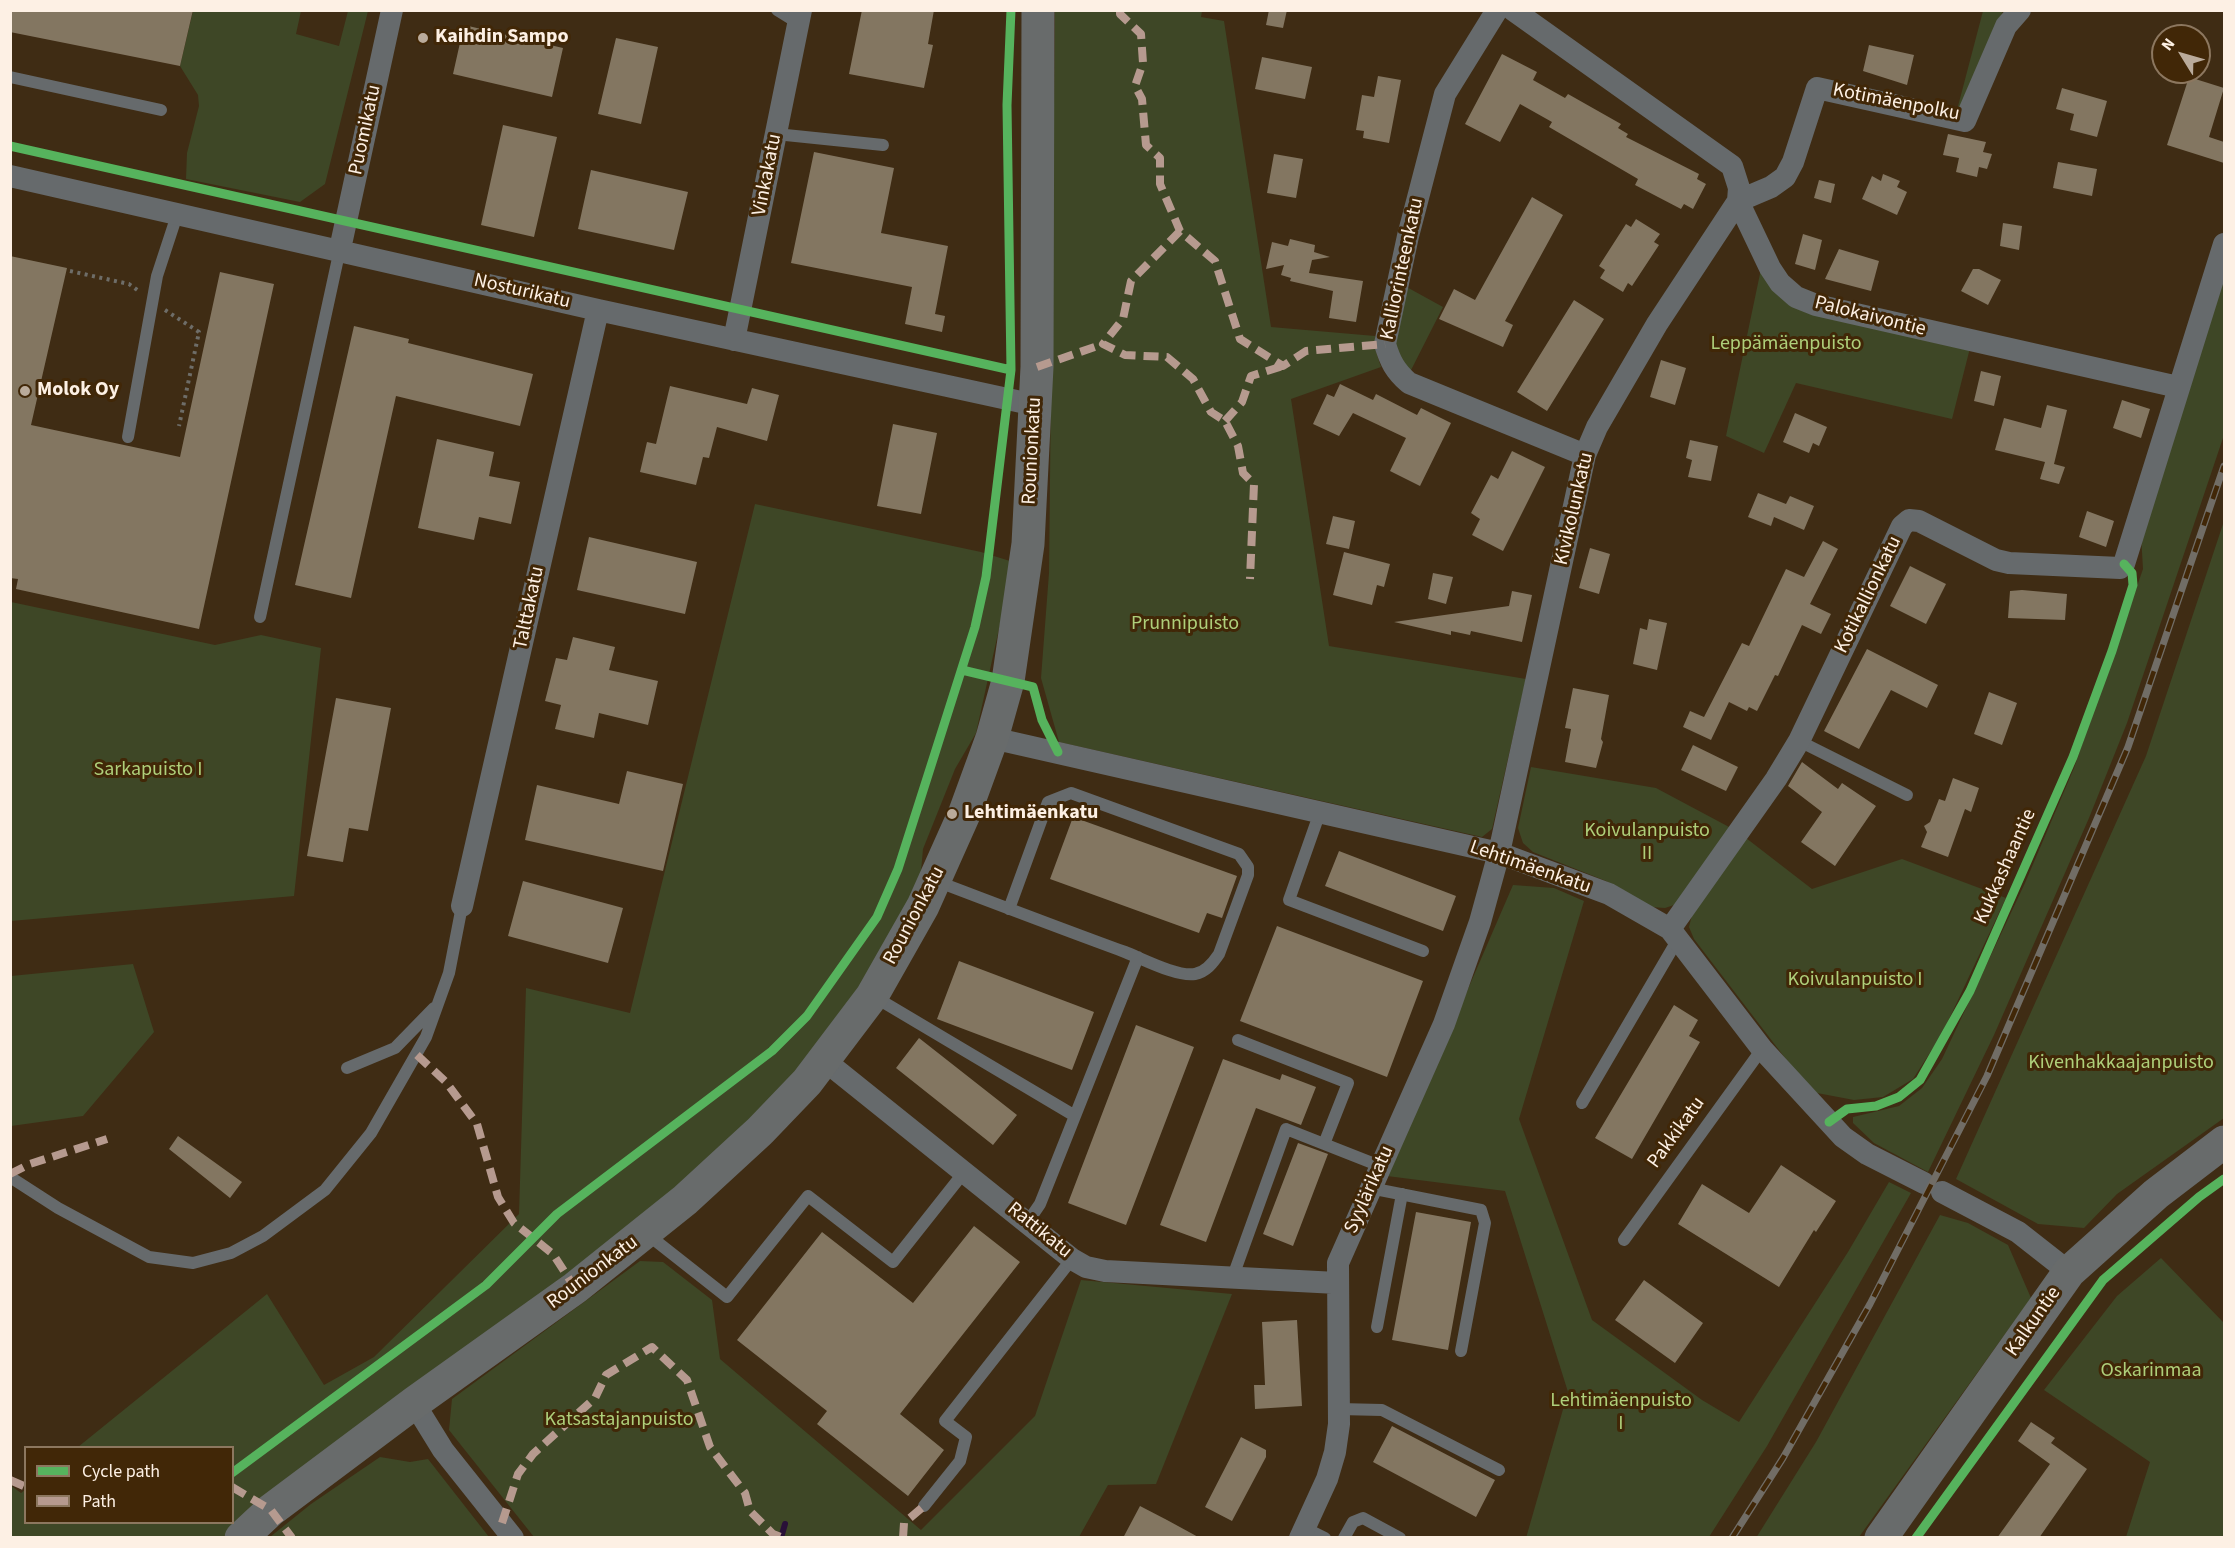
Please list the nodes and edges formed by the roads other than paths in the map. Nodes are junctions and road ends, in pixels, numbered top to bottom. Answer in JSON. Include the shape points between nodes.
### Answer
{"nodes":[{"id":1,"x":392,"y":10,"type":"edge"},
{"id":2,"x":777,"y":10,"type":"edge"},
{"id":3,"x":1038,"y":10,"type":"edge"},
{"id":4,"x":1497,"y":10,"type":"edge"},
{"id":5,"x":1513,"y":10,"type":"edge"},
{"id":6,"x":2020,"y":10,"type":"edge"},
{"id":7,"x":800,"y":17,"type":"edge"},
{"id":8,"x":10,"y":77,"type":"edge"},
{"id":9,"x":161,"y":110,"type":"dead end"},
{"id":10,"x":776,"y":134,"type":"junction"},
{"id":11,"x":884,"y":145,"type":"dead end"},
{"id":12,"x":10,"y":176,"type":"edge"},
{"id":13,"x":1738,"y":201,"type":"junction"},
{"id":14,"x":177,"y":215,"type":"junction"},
{"id":15,"x":2224,"y":244,"type":"edge"},
{"id":16,"x":340,"y":249,"type":"junction"},
{"id":17,"x":598,"y":310,"type":"junction"},
{"id":18,"x":734,"y":340,"type":"junction"},
{"id":19,"x":2178,"y":387,"type":"junction"},
{"id":20,"x":1035,"y":405,"type":"junction"},
{"id":21,"x":128,"y":437,"type":"dead end"},
{"id":22,"x":1585,"y":455,"type":"junction"},
{"id":23,"x":260,"y":616,"type":"dead end"},
{"id":24,"x":992,"y":738,"type":"junction"},
{"id":25,"x":1799,"y":741,"type":"junction"},
{"id":26,"x":1907,"y":795,"type":"dead end"},
{"id":27,"x":1320,"y":812,"type":"junction"},
{"id":28,"x":1499,"y":853,"type":"junction"},
{"id":29,"x":935,"y":881,"type":"junction"},
{"id":30,"x":462,"y":906,"type":"joint"},
{"id":31,"x":1009,"y":909,"type":"junction"},
{"id":32,"x":1674,"y":934,"type":"junction"},
{"id":33,"x":1423,"y":951,"type":"dead end"},
{"id":34,"x":1138,"y":957,"type":"junction"},
{"id":35,"x":872,"y":996,"type":"junction"},
{"id":36,"x":440,"y":1003,"type":"junction"},
{"id":37,"x":1238,"y":1040,"type":"dead end"},
{"id":38,"x":1762,"y":1049,"type":"junction"},
{"id":39,"x":824,"y":1060,"type":"junction"},
{"id":40,"x":347,"y":1068,"type":"dead end"},
{"id":41,"x":1582,"y":1103,"type":"dead end"},
{"id":42,"x":1075,"y":1116,"type":"junction"},
{"id":43,"x":2224,"y":1142,"type":"edge"},
{"id":44,"x":1324,"y":1144,"type":"junction"},
{"id":45,"x":1380,"y":1166,"type":"junction"},
{"id":46,"x":964,"y":1171,"type":"junction"},
{"id":47,"x":10,"y":1177,"type":"edge"},
{"id":48,"x":1370,"y":1188,"type":"junction"},
{"id":49,"x":1402,"y":1194,"type":"junction"},
{"id":50,"x":1027,"y":1223,"type":"junction"},
{"id":51,"x":645,"y":1233,"type":"junction"},
{"id":52,"x":1624,"y":1240,"type":"dead end"},
{"id":53,"x":1072,"y":1259,"type":"junction"},
{"id":54,"x":2069,"y":1272,"type":"junction"},
{"id":55,"x":1232,"y":1278,"type":"junction"},
{"id":56,"x":1337,"y":1283,"type":"junction"},
{"id":57,"x":1377,"y":1327,"type":"dead end"},
{"id":58,"x":1461,"y":1351,"type":"dead end"},
{"id":59,"x":414,"y":1403,"type":"junction"},
{"id":60,"x":1339,"y":1409,"type":"junction"},
{"id":61,"x":1499,"y":1470,"type":"dead end"},
{"id":62,"x":924,"y":1506,"type":"dead end"},
{"id":63,"x":1302,"y":1533,"type":"edge"},
{"id":64,"x":241,"y":1538,"type":"edge"},
{"id":65,"x":513,"y":1538,"type":"edge"},
{"id":66,"x":1325,"y":1538,"type":"edge"},
{"id":67,"x":1344,"y":1538,"type":"edge"},
{"id":68,"x":1400,"y":1538,"type":"edge"},
{"id":69,"x":1881,"y":1538,"type":"edge"}],
"edges":[{"from":1,"to":16,"type":"street","name":"Puomikatu"},
{"from":2,"to":7,"type":"lane"},
{"from":3,"to":20,"type":"main road","name":"Rounionkatu"},
{"from":4,"to":22,"type":"street","name":"Kalliorinteenkatu","via":[[1445,94],[1385,344],[1397,373],[1409,383]]},
{"from":5,"to":13,"type":"street","name":"Palokaivontie","via":[[1732,166],[1740,188]]},
{"from":6,"to":13,"type":"street","name":"Kotimäenpolku","via":[[2006,26],[1965,121],[1817,88],[1785,177]]},
{"from":7,"to":10,"type":"street","name":"Vinkakatu"},
{"from":8,"to":9,"type":"lane"},
{"from":10,"to":11,"type":"lane"},
{"from":10,"to":18,"type":"street","name":"Vinkakatu"},
{"from":12,"to":14,"type":"street","name":"Nosturikatu"},
{"from":13,"to":19,"type":"street","name":"Palokaivontie","via":[[1770,268],[1780,284],[1796,297],[1816,305]]},
{"from":13,"to":22,"type":"street","name":"Kivikolunkatu","via":[[1657,324]]},
{"from":14,"to":16,"type":"street","name":"Nosturikatu"},
{"from":14,"to":21,"type":"lane","via":[[157,276]]},
{"from":15,"to":19,"type":"street"},
{"from":16,"to":17,"type":"street","name":"Nosturikatu"},
{"from":16,"to":23,"type":"lane"},
{"from":17,"to":18,"type":"street","name":"Nosturikatu"},
{"from":17,"to":30,"type":"street","name":"Talttakatu"},
{"from":18,"to":20,"type":"street","name":"Nosturikatu"},
{"from":19,"to":25,"type":"street","name":"Kotikallionkatu","via":[[2120,568],[2009,563],[1909,520],[1902,526]]},
{"from":20,"to":24,"type":"main road","name":"Rounionkatu","via":[[1028,544],[1008,681]]},
{"from":22,"to":28,"type":"street","name":"Kivikolunkatu"},
{"from":24,"to":27,"type":"street","name":"Lehtimäenkatu"},
{"from":24,"to":29,"type":"main road","name":"Rounionkatu"},
{"from":25,"to":26,"type":"lane"},
{"from":25,"to":32,"type":"street","name":"Kotikallionkatu"},
{"from":27,"to":28,"type":"street","name":"Lehtimäenkatu"},
{"from":27,"to":33,"type":"lane","via":[[1289,900]]},
{"from":28,"to":32,"type":"street","name":"Lehtimäenkatu","via":[[1609,894]]},
{"from":28,"to":45,"type":"street","name":"Syylärikatu","via":[[1480,922],[1444,1024]]},
{"from":29,"to":31,"type":"lane"},
{"from":29,"to":35,"type":"main road","name":"Rounionkatu"},
{"from":30,"to":36,"type":"lane"},
{"from":31,"to":34,"type":"lane"},
{"from":31,"to":34,"type":"lane","via":[[1048,802],[1071,793],[1239,854],[1248,874],[1212,964],[1194,975],[1182,974]]},
{"from":32,"to":38,"type":"street","name":"Lehtimäenkatu"},
{"from":32,"to":41,"type":"lane"},
{"from":34,"to":42,"type":"lane"},
{"from":35,"to":39,"type":"main road","name":"Rounionkatu"},
{"from":35,"to":42,"type":"lane"},
{"from":36,"to":40,"type":"lane","via":[[394,1048]]},
{"from":36,"to":47,"type":"lane","via":[[417,1055],[372,1133],[325,1190],[264,1236],[231,1253],[193,1263],[149,1257]]},
{"from":37,"to":44,"type":"lane","via":[[1348,1083]]},
{"from":38,"to":52,"type":"lane","name":"Pakkikatu"},
{"from":38,"to":54,"type":"street","name":"Lehtimäenkatu","via":[[1843,1137],[1867,1154],[2018,1232]]},
{"from":39,"to":46,"type":"street","name":"Rattikatu"},
{"from":39,"to":51,"type":"main road","name":"Rounionkatu","via":[[760,1131]]},
{"from":42,"to":50,"type":"lane","via":[[1040,1204]]},
{"from":43,"to":54,"type":"main road","name":"Kalkuntie","via":[[2156,1194]]},
{"from":44,"to":45,"type":"lane"},
{"from":44,"to":55,"type":"lane","via":[[1286,1129]]},
{"from":45,"to":48,"type":"street","name":"Syylärikatu"},
{"from":46,"to":50,"type":"street","name":"Rattikatu"},
{"from":46,"to":51,"type":"lane","via":[[893,1262],[808,1196],[727,1297]]},
{"from":48,"to":49,"type":"lane"},
{"from":48,"to":56,"type":"street","name":"Syylärikatu","via":[[1338,1263]]},
{"from":49,"to":57,"type":"lane"},
{"from":49,"to":58,"type":"lane","via":[[1473,1206],[1484,1216]]},
{"from":50,"to":53,"type":"street","name":"Rattikatu"},
{"from":51,"to":59,"type":"main road","name":"Rounionkatu"},
{"from":53,"to":55,"type":"street","name":"Rattikatu","via":[[1105,1271]]},
{"from":53,"to":62,"type":"lane","via":[[945,1421],[966,1437],[960,1461]]},
{"from":54,"to":69,"type":"main road","name":"Kalkuntie"},
{"from":55,"to":56,"type":"street","name":"Rattikatu"},
{"from":56,"to":60,"type":"street","name":"Syylärikatu"},
{"from":59,"to":64,"type":"main road","name":"Rounionkatu","via":[[271,1510]]},
{"from":59,"to":65,"type":"street","via":[[442,1450]]},
{"from":60,"to":61,"type":"lane","via":[[1382,1410]]},
{"from":60,"to":63,"type":"street","name":"Syylärikatu","via":[[1335,1452],[1327,1479]]},
{"from":63,"to":66,"type":"lane"},
{"from":67,"to":68,"type":"lane","via":[[1357,1518]]}]}
